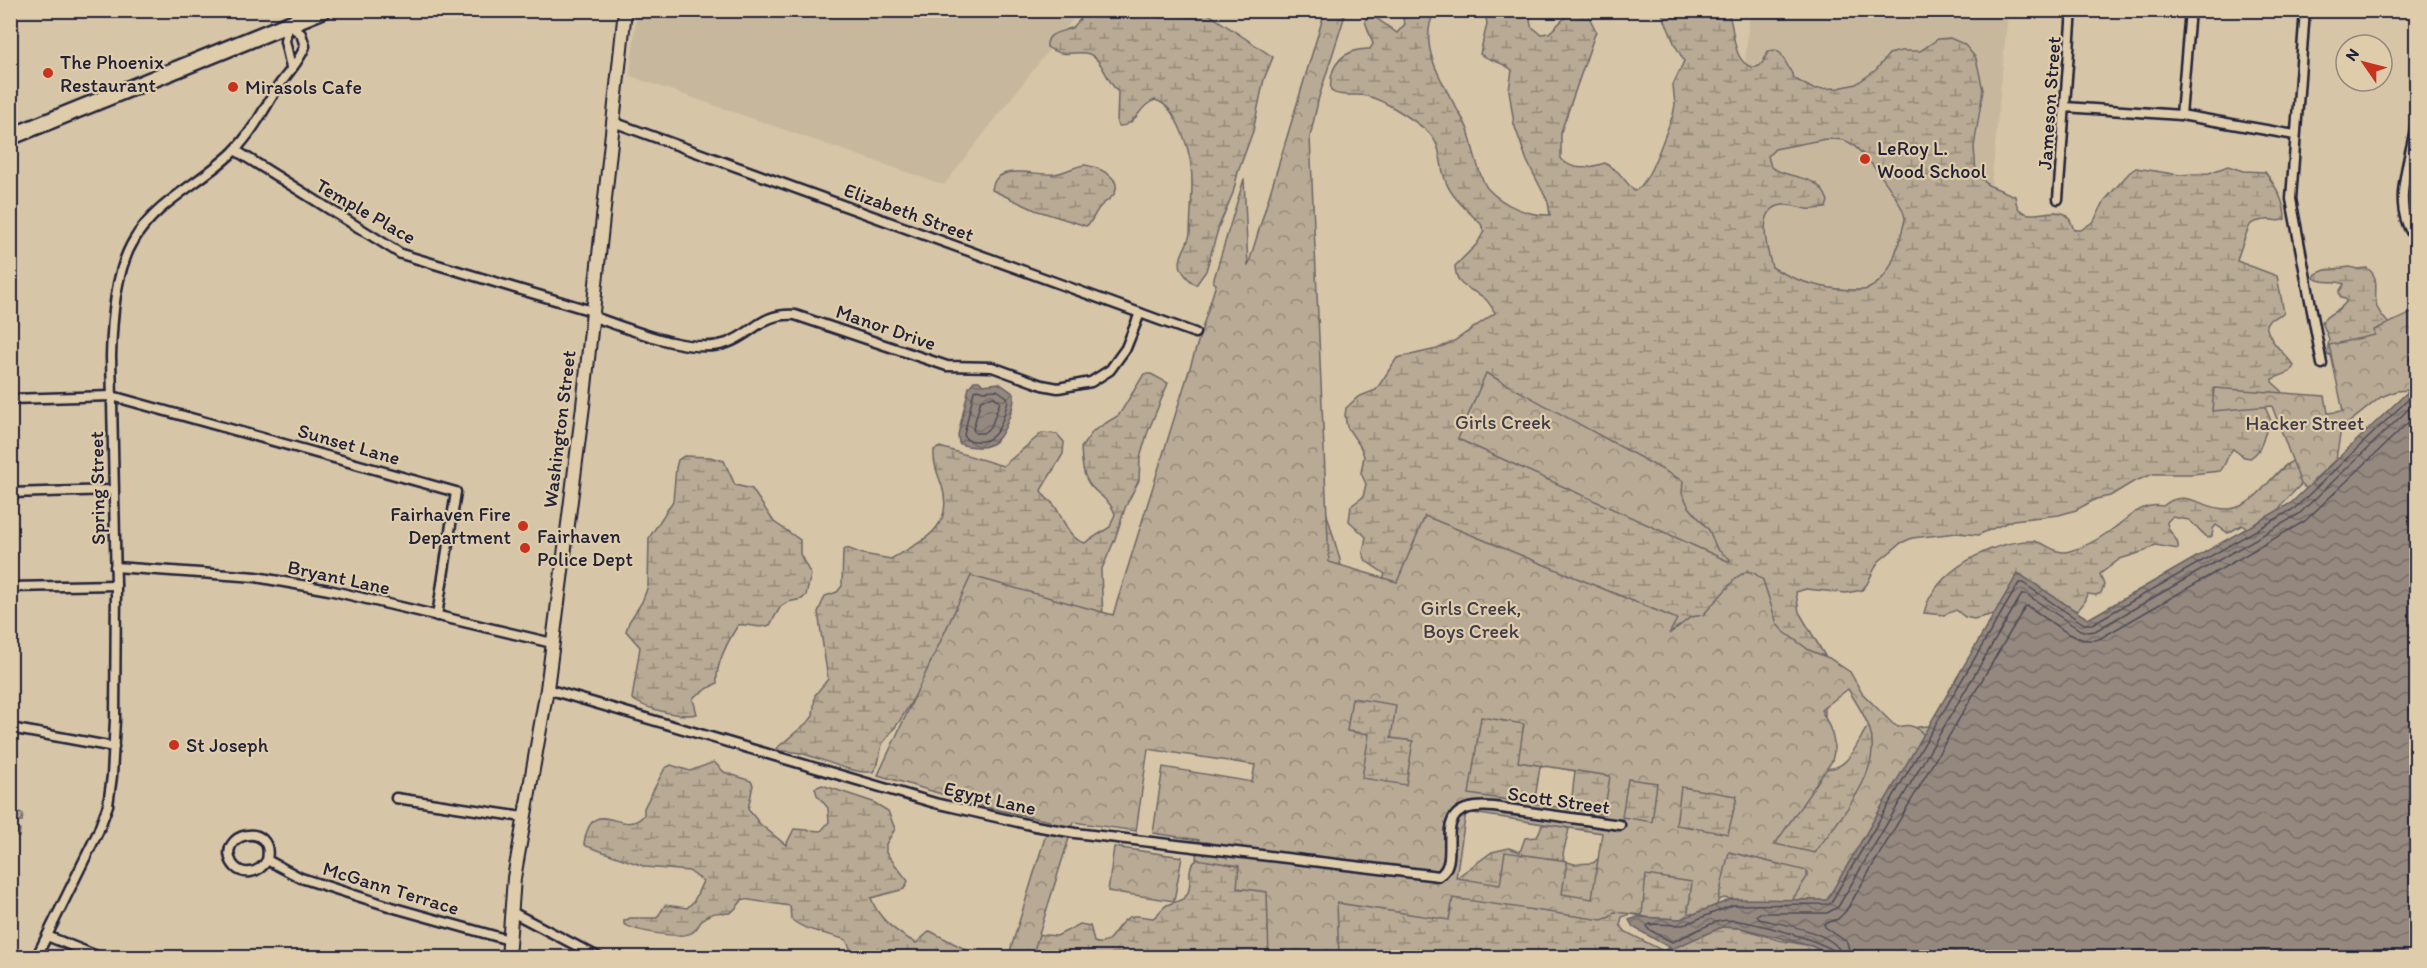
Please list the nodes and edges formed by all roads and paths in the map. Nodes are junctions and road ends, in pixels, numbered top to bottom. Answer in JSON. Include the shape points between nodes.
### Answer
{"nodes":[{"id":1,"x":323,"y":10,"type":"edge"},
{"id":2,"x":625,"y":10,"type":"edge"},
{"id":3,"x":2072,"y":10,"type":"edge"},
{"id":4,"x":2190,"y":10,"type":"edge"},
{"id":5,"x":2306,"y":10,"type":"edge"},
{"id":6,"x":305,"y":14,"type":"edge"},
{"id":7,"x":288,"y":24,"type":"junction"},
{"id":8,"x":291,"y":67,"type":"junction"},
{"id":9,"x":2065,"y":107,"type":"junction"},
{"id":10,"x":2181,"y":115,"type":"junction"},
{"id":11,"x":613,"y":122,"type":"junction"},
{"id":12,"x":2416,"y":122,"type":"edge"},
{"id":13,"x":2416,"y":131,"type":"edge"},
{"id":14,"x":2295,"y":135,"type":"junction"},
{"id":15,"x":10,"y":137,"type":"edge"},
{"id":16,"x":235,"y":150,"type":"junction"},
{"id":17,"x":2058,"y":199,"type":"dead end"},
{"id":18,"x":2416,"y":239,"type":"edge"},
{"id":19,"x":1140,"y":313,"type":"junction"},
{"id":20,"x":592,"y":314,"type":"junction"},
{"id":21,"x":1195,"y":333,"type":"dead end"},
{"id":22,"x":2322,"y":364,"type":"dead end"},
{"id":23,"x":112,"y":396,"type":"junction"},
{"id":24,"x":10,"y":399,"type":"edge"},
{"id":25,"x":112,"y":490,"type":"junction"},
{"id":26,"x":10,"y":493,"type":"edge"},
{"id":27,"x":115,"y":567,"type":"junction"},
{"id":28,"x":116,"y":585,"type":"junction"},
{"id":29,"x":10,"y":587,"type":"edge"},
{"id":30,"x":437,"y":616,"type":"junction"},
{"id":31,"x":552,"y":643,"type":"junction"},
{"id":32,"x":547,"y":689,"type":"junction"},
{"id":33,"x":10,"y":728,"type":"edge"},
{"id":34,"x":114,"y":747,"type":"junction"},
{"id":35,"x":396,"y":798,"type":"dead end"},
{"id":36,"x":523,"y":817,"type":"junction"},
{"id":37,"x":1620,"y":825,"type":"dead end"},
{"id":38,"x":267,"y":860,"type":"junction"},
{"id":39,"x":1439,"y":876,"type":"joint"},
{"id":40,"x":510,"y":911,"type":"junction"},
{"id":41,"x":47,"y":936,"type":"junction"},
{"id":42,"x":509,"y":940,"type":"junction"},
{"id":43,"x":36,"y":957,"type":"edge"},
{"id":44,"x":102,"y":957,"type":"edge"},
{"id":45,"x":508,"y":957,"type":"edge"},
{"id":46,"x":600,"y":957,"type":"edge"}],
"edges":[{"from":1,"to":6,"type":"highway"},
{"from":2,"to":11,"type":"main road","name":"Washington Street"},
{"from":3,"to":9,"type":"street","name":"Jameson Street"},
{"from":4,"to":10,"type":"street"},
{"from":5,"to":14,"type":"street"},
{"from":6,"to":7,"type":"highway"},
{"from":7,"to":8,"type":"street","via":[[285,42]]},
{"from":7,"to":8,"type":"street","name":"Spring Street","via":[[301,34],[305,46]]},
{"from":7,"to":15,"type":"highway"},
{"from":8,"to":16,"type":"street","name":"Spring Street"},
{"from":9,"to":10,"type":"street"},
{"from":9,"to":17,"type":"street","name":"Jameson Street"},
{"from":10,"to":14,"type":"street"},
{"from":11,"to":19,"type":"street","name":"Elizabeth Street"},
{"from":11,"to":20,"type":"main road","name":"Washington Street"},
{"from":12,"to":13,"type":"street"},
{"from":13,"to":18,"type":"street","via":[[2402,206],[2404,220]]},
{"from":14,"to":22,"type":"street","via":[[2291,199]]},
{"from":16,"to":20,"type":"street","name":"Temple Place","via":[[401,254]]},
{"from":16,"to":23,"type":"street","name":"Spring Street","via":[[163,208],[133,240],[116,302]]},
{"from":19,"to":20,"type":"street","name":"Manor Drive","via":[[1126,348],[1110,370],[1083,385],[1058,388],[992,368],[947,366],[795,315],[766,319],[728,343],[706,346],[678,343]]},
{"from":19,"to":21,"type":"street","name":"Elizabeth Street"},
{"from":20,"to":31,"type":"main road","name":"Washington Street"},
{"from":23,"to":24,"type":"street"},
{"from":23,"to":25,"type":"street","name":"Spring Street"},
{"from":23,"to":30,"type":"street","name":"Sunset Lane","via":[[456,492]]},
{"from":25,"to":26,"type":"street"},
{"from":25,"to":27,"type":"street","name":"Spring Street"},
{"from":27,"to":28,"type":"street","name":"Spring Street"},
{"from":27,"to":30,"type":"street","name":"Bryant Lane","via":[[256,577]]},
{"from":28,"to":29,"type":"street"},
{"from":28,"to":34,"type":"street","name":"Spring Street"},
{"from":30,"to":31,"type":"street","name":"Bryant Lane"},
{"from":31,"to":32,"type":"main road","name":"Washington Street"},
{"from":32,"to":36,"type":"main road","name":"Washington Street"},
{"from":32,"to":39,"type":"street","name":"Egypt Lane","via":[[925,800],[1035,826]]},
{"from":33,"to":34,"type":"street"},
{"from":34,"to":41,"type":"street","name":"Spring Street","via":[[111,791],[103,818]]},
{"from":35,"to":36,"type":"street"},
{"from":36,"to":40,"type":"main road","name":"Washington Street"},
{"from":37,"to":39,"type":"street","name":"Scott Street","via":[[1494,807],[1466,807],[1452,824],[1447,868]]},
{"from":38,"to":38,"type":"street","via":[[267,848],[260,838],[248,834],[232,844],[230,856],[241,871],[253,872]]},
{"from":38,"to":42,"type":"street","name":"McGann Terrace","via":[[301,878]]},
{"from":40,"to":42,"type":"main road","name":"Washington Street"},
{"from":40,"to":46,"type":"street"},
{"from":41,"to":43,"type":"street","name":"Spring Street"},
{"from":41,"to":44,"type":"street"},
{"from":42,"to":45,"type":"main road","name":"Washington Street"}]}
